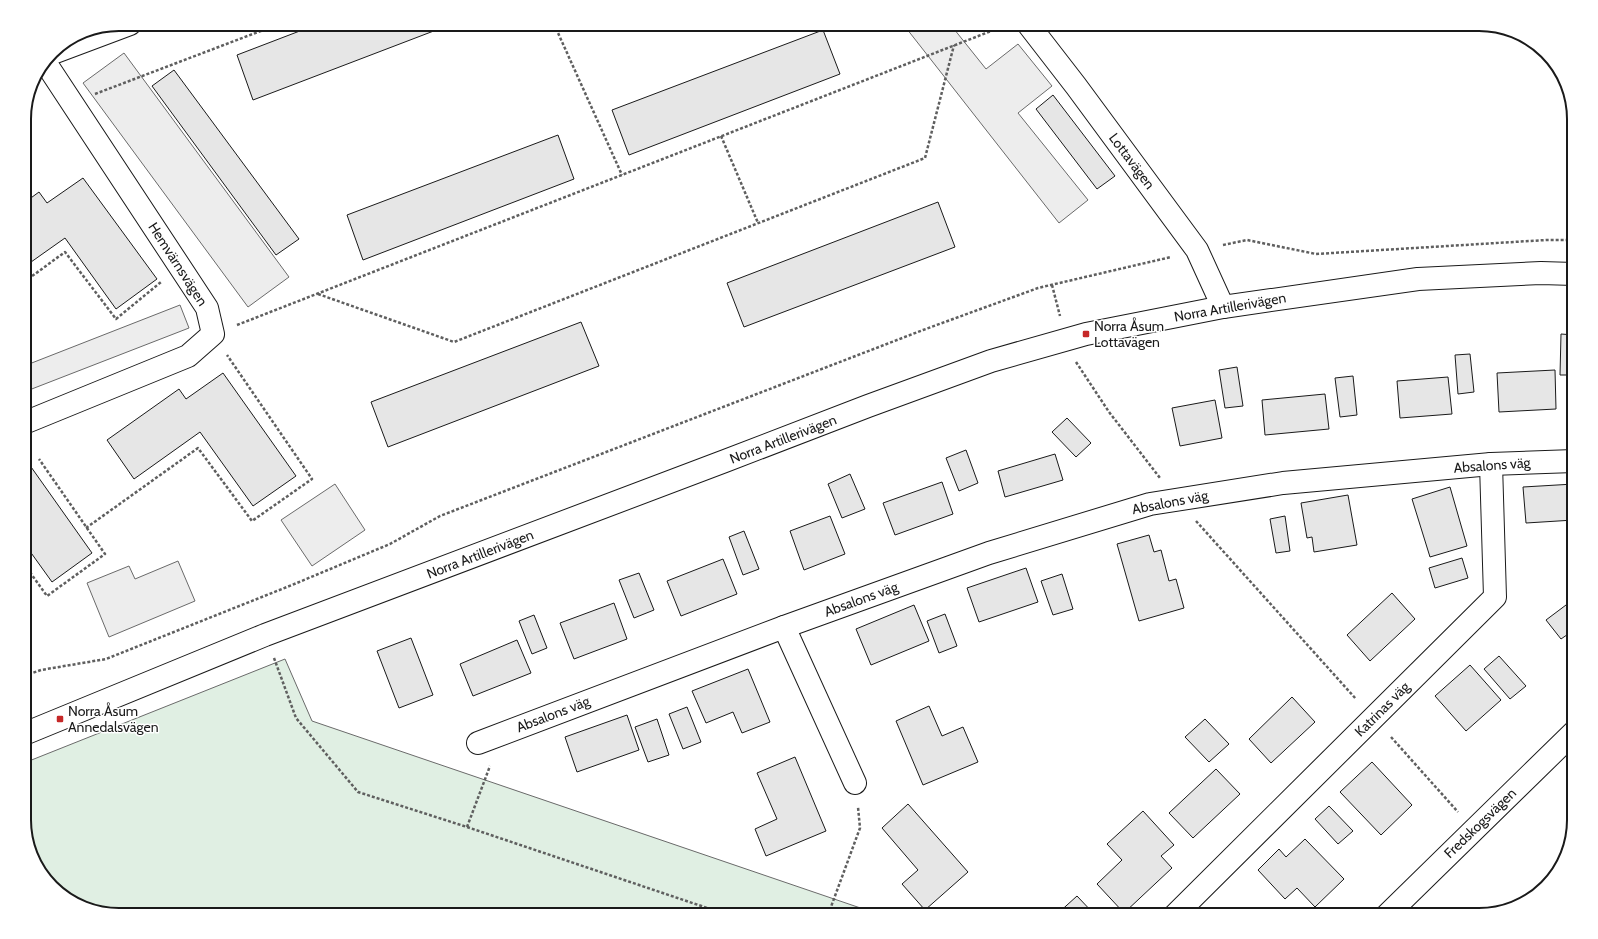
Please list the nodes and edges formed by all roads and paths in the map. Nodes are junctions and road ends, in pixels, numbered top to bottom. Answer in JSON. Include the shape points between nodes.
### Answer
{"nodes":[{"id":1,"x":261,"y":31,"type":"edge"},
{"id":2,"x":557,"y":31,"type":"edge"},
{"id":3,"x":990,"y":31,"type":"edge"},
{"id":4,"x":1033,"y":31,"type":"edge"},
{"id":5,"x":109,"y":32,"type":"edge"},
{"id":6,"x":954,"y":45,"type":"junction"},
{"id":7,"x":69,"y":47,"type":"edge"},
{"id":8,"x":48,"y":67,"type":"edge"},
{"id":9,"x":72,"y":103,"type":"junction"},
{"id":10,"x":721,"y":136,"type":"junction"},
{"id":11,"x":622,"y":175,"type":"junction"},
{"id":12,"x":758,"y":223,"type":"junction"},
{"id":13,"x":180,"y":267,"type":"junction"},
{"id":14,"x":1567,"y":274,"type":"edge"},
{"id":15,"x":31,"y":277,"type":"edge"},
{"id":16,"x":1052,"y":285,"type":"dead end"},
{"id":17,"x":317,"y":294,"type":"junction"},
{"id":18,"x":1223,"y":307,"type":"junction"},
{"id":19,"x":213,"y":334,"type":"junction"},
{"id":20,"x":1066,"y":339,"type":"junction"},
{"id":21,"x":31,"y":420,"type":"edge"},
{"id":22,"x":39,"y":459,"type":"dead end"},
{"id":23,"x":1567,"y":461,"type":"edge"},
{"id":24,"x":1491,"y":464,"type":"junction"},
{"id":25,"x":1177,"y":500,"type":"junction"},
{"id":26,"x":86,"y":528,"type":"junction"},
{"id":27,"x":31,"y":574,"type":"edge"},
{"id":28,"x":784,"y":627,"type":"junction"},
{"id":29,"x":265,"y":635,"type":"junction"},
{"id":30,"x":1374,"y":718,"type":"junction"},
{"id":31,"x":31,"y":731,"type":"edge"},
{"id":32,"x":1567,"y":739,"type":"edge"},
{"id":33,"x":478,"y":742,"type":"joint"},
{"id":34,"x":855,"y":783,"type":"joint"},
{"id":35,"x":467,"y":827,"type":"junction"},
{"id":36,"x":1474,"y":829,"type":"junction"},
{"id":37,"x":707,"y":908,"type":"edge"},
{"id":38,"x":831,"y":908,"type":"edge"},
{"id":39,"x":1182,"y":908,"type":"edge"},
{"id":40,"x":1394,"y":908,"type":"edge"}],
"edges":[{"from":1,"to":9,"type":"path"},
{"from":2,"to":11,"type":"path"},
{"from":3,"to":6,"type":"path"},
{"from":4,"to":18,"type":"street","name":"Lottavägen","via":[[1197,250]]},
{"from":5,"to":7,"type":"street"},
{"from":6,"to":10,"type":"path"},
{"from":6,"to":12,"type":"path","via":[[925,158]]},
{"from":8,"to":9,"type":"street","name":"Hemvärnsvägen"},
{"from":9,"to":13,"type":"street","name":"Hemvärnsvägen"},
{"from":10,"to":11,"type":"path"},
{"from":10,"to":12,"type":"path"},
{"from":11,"to":17,"type":"path"},
{"from":12,"to":17,"type":"path","via":[[454,342]]},
{"from":13,"to":15,"type":"path","via":[[116,319],[65,252]]},
{"from":13,"to":19,"type":"street","name":"Hemvärnsvägen","via":[[207,308]]},
{"from":14,"to":18,"type":"street","name":"Norra Artillerivägen","via":[[1418,279]]},
{"from":16,"to":20,"type":"path"},
{"from":17,"to":19,"type":"path"},
{"from":18,"to":20,"type":"street","name":"Norra Artillerivägen"},
{"from":19,"to":21,"type":"street","via":[[188,356]]},
{"from":19,"to":26,"type":"path","via":[[312,479],[252,521],[198,448]]},
{"from":20,"to":25,"type":"path","via":[[1074,358],[1109,412]]},
{"from":20,"to":29,"type":"street","name":"Norra Artillerivägen","via":[[990,361],[868,406]]},
{"from":22,"to":26,"type":"path"},
{"from":23,"to":24,"type":"street","name":"Absalons väg"},
{"from":24,"to":25,"type":"street","name":"Absalons väg","via":[[1284,483]]},
{"from":24,"to":30,"type":"street","name":"Katrinas väg","via":[[1495,597]]},
{"from":25,"to":28,"type":"street","name":"Absalons väg","via":[[1150,504],[988,553]]},
{"from":25,"to":30,"type":"path"},
{"from":26,"to":27,"type":"path","via":[[105,554],[47,596]]},
{"from":28,"to":33,"type":"street","name":"Absalons väg"},
{"from":28,"to":34,"type":"street"},
{"from":29,"to":31,"type":"street","name":"Norra Artillerivägen"},
{"from":29,"to":35,"type":"path","via":[[296,718],[358,792]]},
{"from":30,"to":36,"type":"path"},
{"from":30,"to":39,"type":"street","name":"Katrinas väg"},
{"from":32,"to":36,"type":"street","name":"Fredskogsvägen"},
{"from":33,"to":35,"type":"path","via":[[494,756]]},
{"from":34,"to":38,"type":"path","via":[[860,828]]},
{"from":35,"to":37,"type":"path"},
{"from":36,"to":40,"type":"street","name":"Fredskogsvägen"}]}
